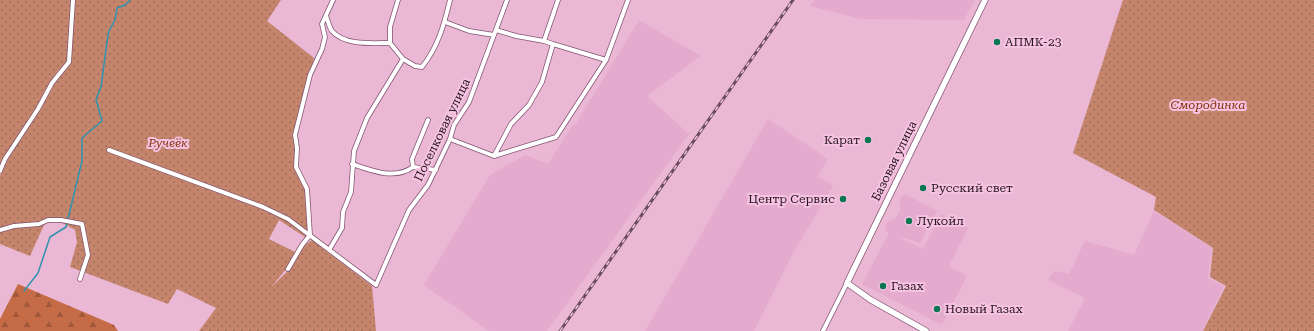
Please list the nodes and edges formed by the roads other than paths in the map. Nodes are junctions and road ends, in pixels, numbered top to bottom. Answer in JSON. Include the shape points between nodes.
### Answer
{"nodes":[{"id":1,"x":73,"y":0,"type":"edge"},
{"id":2,"x":333,"y":0,"type":"edge"},
{"id":3,"x":398,"y":0,"type":"edge"},
{"id":4,"x":450,"y":0,"type":"edge"},
{"id":5,"x":507,"y":0,"type":"edge"},
{"id":6,"x":558,"y":0,"type":"edge"},
{"id":7,"x":628,"y":0,"type":"edge"},
{"id":8,"x":985,"y":0,"type":"edge"},
{"id":9,"x":326,"y":16,"type":"junction"},
{"id":10,"x":445,"y":22,"type":"junction"},
{"id":11,"x":496,"y":30,"type":"junction"},
{"id":12,"x":494,"y":35,"type":"junction"},
{"id":13,"x":544,"y":41,"type":"junction"},
{"id":14,"x":390,"y":43,"type":"junction"},
{"id":15,"x":553,"y":44,"type":"junction"},
{"id":16,"x":402,"y":59,"type":"junction"},
{"id":17,"x":606,"y":60,"type":"junction"},
{"id":18,"x":428,"y":120,"type":"dead end"},
{"id":19,"x":450,"y":139,"type":"junction"},
{"id":20,"x":109,"y":150,"type":"dead end"},
{"id":21,"x":494,"y":156,"type":"junction"},
{"id":22,"x":352,"y":164,"type":"junction"},
{"id":23,"x":413,"y":167,"type":"junction"},
{"id":24,"x":436,"y":170,"type":"junction"},
{"id":25,"x":0,"y":171,"type":"edge"},
{"id":26,"x":0,"y":230,"type":"edge"},
{"id":27,"x":310,"y":235,"type":"junction"},
{"id":28,"x":329,"y":250,"type":"junction"},
{"id":29,"x":288,"y":269,"type":"dead end"},
{"id":30,"x":80,"y":279,"type":"dead end"},
{"id":31,"x":846,"y":283,"type":"junction"},
{"id":32,"x":823,"y":331,"type":"edge"},
{"id":33,"x":926,"y":331,"type":"edge"}],
"edges":[{"from":1,"to":25,"type":"street","via":[[69,62],[52,84]]},
{"from":2,"to":9,"type":"street"},
{"from":3,"to":14,"type":"street","via":[[390,26]]},
{"from":4,"to":10,"type":"street"},
{"from":5,"to":11,"type":"street","name":"Поселковая улица"},
{"from":6,"to":13,"type":"street"},
{"from":7,"to":17,"type":"street"},
{"from":8,"to":31,"type":"main road","name":"Базовая улица"},
{"from":9,"to":14,"type":"street","via":[[331,30],[340,37],[357,42]]},
{"from":9,"to":27,"type":"street","via":[[322,24],[325,37],[322,49],[310,75],[295,135],[296,167],[306,189]]},
{"from":10,"to":12,"type":"street","via":[[469,32]]},
{"from":10,"to":16,"type":"street","via":[[429,58],[422,67]]},
{"from":11,"to":12,"type":"street","name":"Поселковая улица"},
{"from":11,"to":13,"type":"street"},
{"from":12,"to":19,"type":"street","name":"Поселковая улица","via":[[469,102],[454,125]]},
{"from":13,"to":15,"type":"street"},
{"from":14,"to":16,"type":"street"},
{"from":15,"to":17,"type":"street"},
{"from":15,"to":21,"type":"street","via":[[539,88],[530,105],[511,124]]},
{"from":16,"to":22,"type":"street","via":[[367,118],[354,151]]},
{"from":17,"to":21,"type":"street","via":[[556,138]]},
{"from":18,"to":23,"type":"street","via":[[412,159]]},
{"from":19,"to":21,"type":"street"},
{"from":19,"to":24,"type":"street","name":"Поселковая улица"},
{"from":20,"to":27,"type":"street","via":[[263,208],[288,219]]},
{"from":22,"to":23,"type":"street","via":[[372,172],[388,174],[404,174]]},
{"from":22,"to":28,"type":"street","via":[[351,192],[343,212],[342,228]]},
{"from":23,"to":24,"type":"street"},
{"from":24,"to":28,"type":"street","name":"Поселковая улица","via":[[409,210],[376,285]]},
{"from":26,"to":30,"type":"street","via":[[39,224],[48,220],[82,224],[88,255]]},
{"from":27,"to":28,"type":"street"},
{"from":27,"to":29,"type":"street"},
{"from":31,"to":32,"type":"street","name":"Базовая улица"},
{"from":31,"to":33,"type":"main road"}]}
